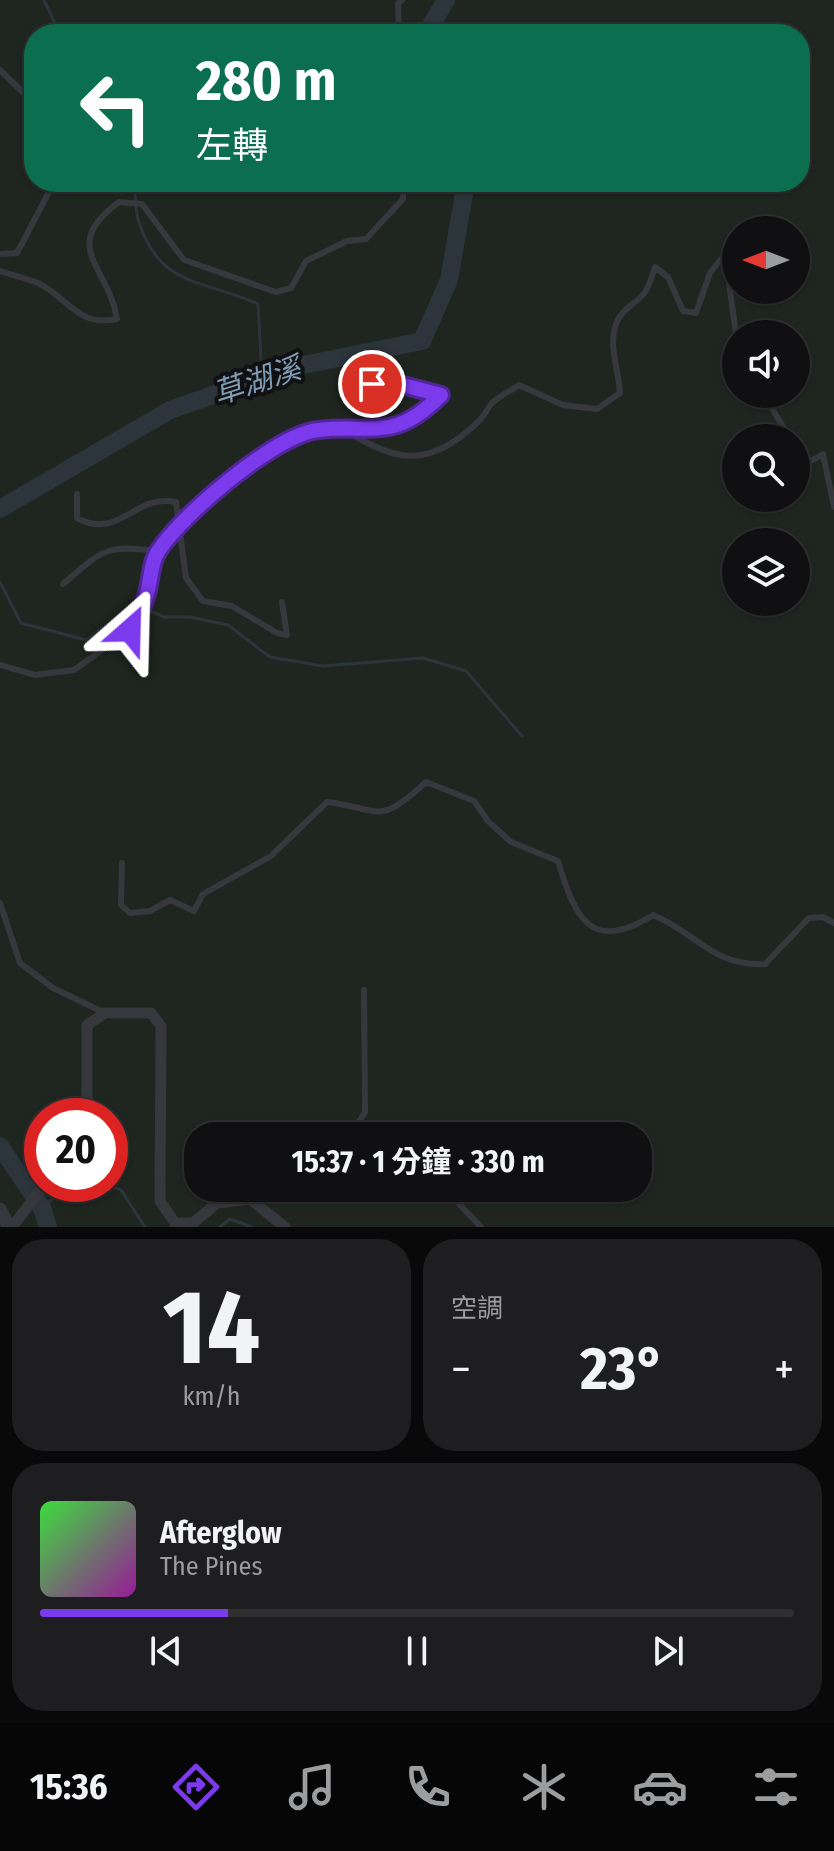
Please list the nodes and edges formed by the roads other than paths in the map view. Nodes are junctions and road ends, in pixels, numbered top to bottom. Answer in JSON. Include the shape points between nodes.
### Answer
{"nodes":[{"id":1,"x":402,"y":0,"type":"edge"},
{"id":2,"x":399,"y":24,"type":"edge"},
{"id":3,"x":0,"y":70,"type":"edge"},
{"id":4,"x":24,"y":93,"type":"edge"},
{"id":5,"x":49,"y":192,"type":"edge"},
{"id":6,"x":403,"y":192,"type":"edge"},
{"id":7,"x":0,"y":254,"type":"edge"},
{"id":8,"x":0,"y":271,"type":"edge"},
{"id":9,"x":734,"y":320,"type":"edge"},
{"id":10,"x":372,"y":384,"type":"dead end"},
{"id":11,"x":347,"y":431,"type":"junction"},
{"id":12,"x":810,"y":462,"type":"edge"},
{"id":13,"x":77,"y":494,"type":"dead end"},
{"id":14,"x":834,"y":507,"type":"edge"},
{"id":15,"x":178,"y":530,"type":"junction"},
{"id":16,"x":157,"y":551,"type":"junction"},
{"id":17,"x":63,"y":584,"type":"dead end"},
{"id":18,"x":282,"y":602,"type":"dead end"},
{"id":19,"x":0,"y":665,"type":"edge"},
{"id":20,"x":122,"y":863,"type":"dead end"},
{"id":21,"x":0,"y":903,"type":"edge"},
{"id":22,"x":834,"y":923,"type":"edge"},
{"id":23,"x":364,"y":990,"type":"dead end"},
{"id":24,"x":105,"y":1013,"type":"junction"},
{"id":25,"x":87,"y":1098,"type":"edge"},
{"id":26,"x":359,"y":1122,"type":"edge"},
{"id":27,"x":31,"y":1202,"type":"edge"},
{"id":28,"x":457,"y":1202,"type":"edge"},
{"id":29,"x":0,"y":1210,"type":"edge"},
{"id":30,"x":11,"y":1227,"type":"edge"},
{"id":31,"x":285,"y":1227,"type":"edge"},
{"id":32,"x":481,"y":1227,"type":"edge"}],
"edges":[{"from":1,"to":2,"type":"lane"},
{"from":3,"to":4,"type":"lane"},
{"from":5,"to":7,"type":"lane","via":[[17,253]]},
{"from":6,"to":8,"type":"lane","via":[[403,199],[366,239],[347,241],[306,261],[291,288],[276,292],[184,260],[142,204],[119,202],[96,219],[89,240],[96,269],[114,296],[117,319],[85,319],[37,283]]},
{"from":9,"to":11,"type":"lane","via":[[725,254],[710,273],[696,313],[683,311],[668,277],[655,267],[642,296],[616,322],[612,346],[620,393],[597,409],[563,405],[519,385],[445,448],[409,457],[380,452]]},
{"from":10,"to":11,"type":"lane","via":[[399,384],[441,395],[420,417],[400,427]]},
{"from":11,"to":15,"type":"lane","via":[[315,430],[271,450],[219,486]]},
{"from":12,"to":14,"type":"lane","via":[[823,454]]},
{"from":13,"to":15,"type":"lane","via":[[77,518],[89,524],[108,525],[164,499],[176,502]]},
{"from":15,"to":16,"type":"lane"},
{"from":15,"to":18,"type":"lane","via":[[186,578],[203,601],[232,606],[287,635]]},
{"from":16,"to":17,"type":"lane","via":[[120,546],[100,553]]},
{"from":16,"to":19,"type":"lane","via":[[146,599],[130,630],[74,670],[35,675]]},
{"from":20,"to":22,"type":"lane","via":[[121,905],[130,913],[150,911],[170,900],[194,911],[203,894],[271,856],[327,802],[369,813],[390,811],[426,782],[474,801],[511,842],[558,861],[583,922],[602,933],[633,928],[653,915],[726,960],[745,965],[765,964],[809,918]]},
{"from":21,"to":24,"type":"lane","via":[[20,963],[53,988]]},
{"from":23,"to":26,"type":"lane","via":[[365,1112]]},
{"from":24,"to":25,"type":"street","via":[[87,1025]]},
{"from":24,"to":31,"type":"street","via":[[151,1013],[161,1026],[160,1201],[175,1223],[193,1223],[217,1203],[250,1199]]},
{"from":27,"to":30,"type":"street"},
{"from":28,"to":32,"type":"lane"},
{"from":29,"to":30,"type":"street"}]}
